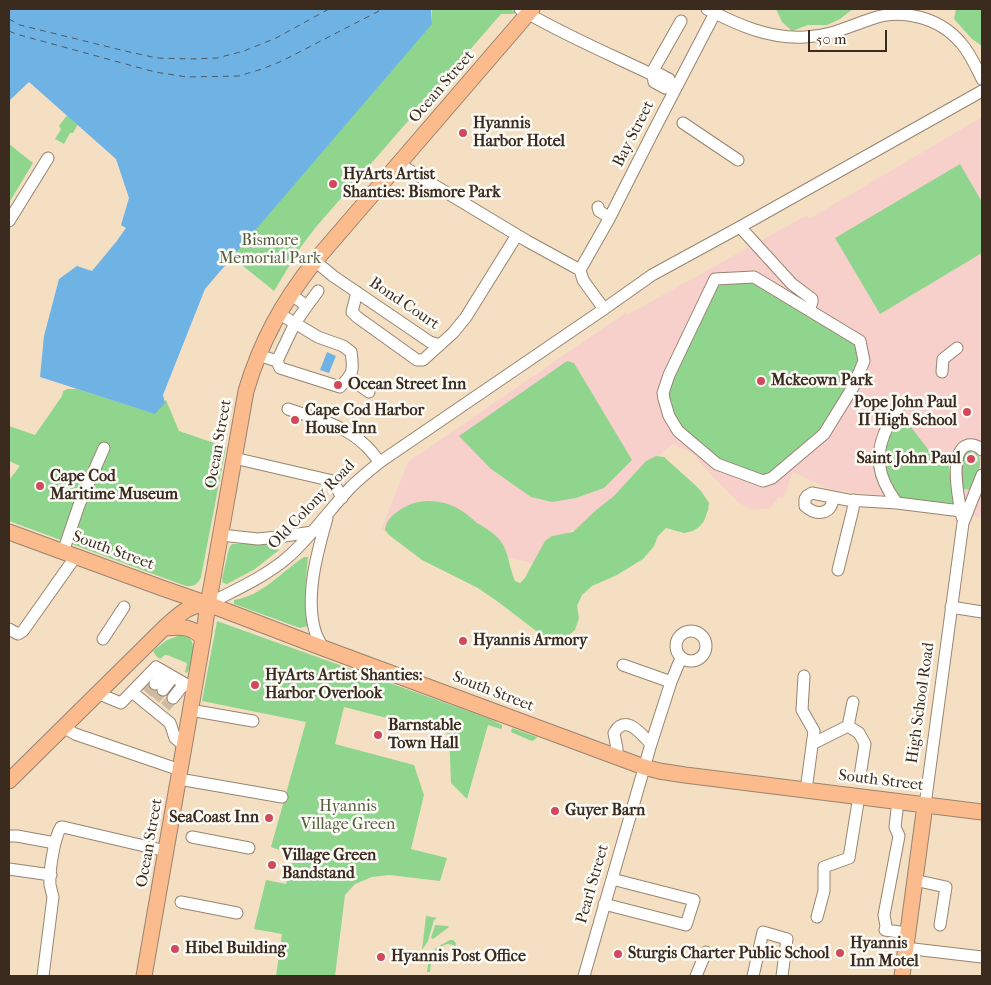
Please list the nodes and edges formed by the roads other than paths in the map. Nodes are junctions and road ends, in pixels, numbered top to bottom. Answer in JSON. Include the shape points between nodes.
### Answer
{"nodes":[{"id":1,"x":527,"y":10,"type":"edge"},
{"id":2,"x":711,"y":11,"type":"edge"},
{"id":3,"x":681,"y":21,"type":"dead end"},
{"id":4,"x":652,"y":74,"type":"junction"},
{"id":5,"x":982,"y":79,"type":"edge"},
{"id":6,"x":673,"y":86,"type":"junction"},
{"id":7,"x":982,"y":91,"type":"edge"},
{"id":8,"x":683,"y":123,"type":"dead end"},
{"id":9,"x":48,"y":158,"type":"dead end"},
{"id":10,"x":738,"y":160,"type":"dead end"},
{"id":11,"x":399,"y":164,"type":"junction"},
{"id":12,"x":598,"y":207,"type":"dead end"},
{"id":13,"x":609,"y":217,"type":"junction"},
{"id":14,"x":9,"y":221,"type":"edge"},
{"id":15,"x":740,"y":227,"type":"junction"},
{"id":16,"x":518,"y":236,"type":"junction"},
{"id":17,"x":315,"y":261,"type":"junction"},
{"id":18,"x":580,"y":270,"type":"junction"},
{"id":19,"x":318,"y":291,"type":"dead end"},
{"id":20,"x":357,"y":292,"type":"junction"},
{"id":21,"x":290,"y":294,"type":"junction"},
{"id":22,"x":307,"y":306,"type":"junction"},
{"id":23,"x":604,"y":309,"type":"junction"},
{"id":24,"x":809,"y":310,"type":"junction"},
{"id":25,"x":278,"y":313,"type":"junction"},
{"id":26,"x":295,"y":323,"type":"junction"},
{"id":27,"x":440,"y":345,"type":"junction"},
{"id":28,"x":957,"y":348,"type":"dead end"},
{"id":29,"x":258,"y":354,"type":"junction"},
{"id":30,"x":276,"y":361,"type":"junction"},
{"id":31,"x":942,"y":372,"type":"dead end"},
{"id":32,"x":349,"y":378,"type":"junction"},
{"id":33,"x":368,"y":392,"type":"dead end"},
{"id":34,"x":901,"y":404,"type":"dead end"},
{"id":35,"x":288,"y":409,"type":"dead end"},
{"id":36,"x":104,"y":448,"type":"dead end"},
{"id":37,"x":982,"y":450,"type":"edge"},
{"id":38,"x":234,"y":458,"type":"junction"},
{"id":39,"x":380,"y":462,"type":"junction"},
{"id":40,"x":982,"y":475,"type":"edge"},
{"id":41,"x":980,"y":488,"type":"edge"},
{"id":42,"x":342,"y":498,"type":"junction"},
{"id":43,"x":833,"y":498,"type":"dead end"},
{"id":44,"x":854,"y":500,"type":"junction"},
{"id":45,"x":897,"y":503,"type":"junction"},
{"id":46,"x":961,"y":511,"type":"junction"},
{"id":47,"x":328,"y":515,"type":"junction"},
{"id":48,"x":962,"y":524,"type":"junction"},
{"id":49,"x":9,"y":532,"type":"edge"},
{"id":50,"x":313,"y":532,"type":"junction"},
{"id":51,"x":221,"y":535,"type":"junction"},
{"id":52,"x":70,"y":554,"type":"junction"},
{"id":53,"x":838,"y":570,"type":"dead end"},
{"id":54,"x":208,"y":604,"type":"junction"},
{"id":55,"x":124,"y":607,"type":"dead end"},
{"id":56,"x":951,"y":607,"type":"junction"},
{"id":57,"x":982,"y":612,"type":"edge"},
{"id":58,"x":164,"y":628,"type":"junction"},
{"id":59,"x":9,"y":629,"type":"edge"},
{"id":60,"x":203,"y":638,"type":"junction"},
{"id":61,"x":103,"y":639,"type":"dead end"},
{"id":62,"x":323,"y":648,"type":"junction"},
{"id":63,"x":137,"y":654,"type":"junction"},
{"id":64,"x":681,"y":658,"type":"dead end"},
{"id":65,"x":623,"y":665,"type":"dead end"},
{"id":66,"x":165,"y":672,"type":"junction"},
{"id":67,"x":804,"y":676,"type":"dead end"},
{"id":68,"x":671,"y":682,"type":"junction"},
{"id":69,"x":189,"y":686,"type":"junction"},
{"id":70,"x":159,"y":687,"type":"tunnel mouth"},
{"id":71,"x":132,"y":692,"type":"junction"},
{"id":72,"x":97,"y":694,"type":"junction"},
{"id":73,"x":173,"y":698,"type":"tunnel mouth"},
{"id":74,"x":852,"y":702,"type":"dead end"},
{"id":75,"x":190,"y":710,"type":"junction"},
{"id":76,"x":253,"y":721,"type":"dead end"},
{"id":77,"x":848,"y":726,"type":"junction"},
{"id":78,"x":63,"y":727,"type":"junction"},
{"id":79,"x":651,"y":744,"type":"junction"},
{"id":80,"x":812,"y":744,"type":"junction"},
{"id":81,"x":184,"y":746,"type":"junction"},
{"id":82,"x":617,"y":757,"type":"junction"},
{"id":83,"x":644,"y":767,"type":"junction"},
{"id":84,"x":180,"y":775,"type":"junction"},
{"id":85,"x":860,"y":776,"type":"dead end"},
{"id":86,"x":9,"y":781,"type":"edge"},
{"id":87,"x":806,"y":790,"type":"junction"},
{"id":88,"x":859,"y":796,"type":"junction"},
{"id":89,"x":282,"y":797,"type":"dead end"},
{"id":90,"x":898,"y":801,"type":"junction"},
{"id":91,"x":925,"y":804,"type":"junction"},
{"id":92,"x":982,"y":812,"type":"edge"},
{"id":93,"x":9,"y":836,"type":"edge"},
{"id":94,"x":192,"y":837,"type":"dead end"},
{"id":95,"x":55,"y":843,"type":"junction"},
{"id":96,"x":249,"y":848,"type":"dead end"},
{"id":97,"x":166,"y":851,"type":"junction"},
{"id":98,"x":9,"y":869,"type":"edge"},
{"id":99,"x":51,"y":875,"type":"junction"},
{"id":100,"x":612,"y":879,"type":"junction"},
{"id":101,"x":914,"y":880,"type":"junction"},
{"id":102,"x":181,"y":902,"type":"dead end"},
{"id":103,"x":604,"y":904,"type":"junction"},
{"id":104,"x":237,"y":913,"type":"dead end"},
{"id":105,"x":816,"y":917,"type":"dead end"},
{"id":106,"x":940,"y":925,"type":"dead end"},
{"id":107,"x":908,"y":933,"type":"junction"},
{"id":108,"x":905,"y":948,"type":"junction"},
{"id":109,"x":706,"y":952,"type":"dead end"},
{"id":110,"x":982,"y":957,"type":"edge"},
{"id":111,"x":44,"y":976,"type":"edge"},
{"id":112,"x":144,"y":976,"type":"edge"},
{"id":113,"x":584,"y":976,"type":"edge"},
{"id":114,"x":696,"y":976,"type":"edge"},
{"id":115,"x":753,"y":976,"type":"edge"},
{"id":116,"x":782,"y":976,"type":"edge"},
{"id":117,"x":902,"y":976,"type":"edge"}],
"edges":[{"from":1,"to":4,"type":"street","via":[[562,31]]},
{"from":1,"to":11,"type":"main road","name":"Ocean Street"},
{"from":2,"to":5,"type":"street","via":[[759,32],[798,38],[830,34],[880,16],[920,17],[938,24],[961,43]]},
{"from":2,"to":6,"type":"street","name":"Bay Street"},
{"from":3,"to":4,"type":"street"},
{"from":4,"to":6,"type":"street","via":[[654,82],[665,88]]},
{"from":6,"to":13,"type":"street","name":"Bay Street"},
{"from":7,"to":15,"type":"street","name":"Old Colony Road"},
{"from":8,"to":10,"type":"street"},
{"from":9,"to":14,"type":"street"},
{"from":11,"to":16,"type":"street"},
{"from":11,"to":17,"type":"main road","name":"Ocean Street"},
{"from":12,"to":13,"type":"street"},
{"from":13,"to":18,"type":"street","name":"Bay Street"},
{"from":15,"to":23,"type":"street","name":"Old Colony Road","via":[[652,275]]},
{"from":15,"to":24,"type":"street","via":[[792,284],[812,299]]},
{"from":16,"to":18,"type":"street"},
{"from":16,"to":27,"type":"street","name":"Bond Court","via":[[466,316]]},
{"from":17,"to":20,"type":"street","name":"Bond Court"},
{"from":17,"to":21,"type":"main road","name":"Ocean Street"},
{"from":18,"to":23,"type":"street","via":[[583,280]]},
{"from":19,"to":22,"type":"street"},
{"from":20,"to":27,"type":"street","name":"Bond Court","via":[[430,342]]},
{"from":20,"to":27,"type":"street","via":[[352,312],[418,360],[423,360]]},
{"from":21,"to":22,"type":"street"},
{"from":21,"to":25,"type":"main road","name":"Ocean Street"},
{"from":22,"to":26,"type":"street"},
{"from":23,"to":39,"type":"street","name":"Old Colony Road"},
{"from":24,"to":24,"type":"street","via":[[754,277],[715,279],[663,392],[674,425],[717,464],[763,481],[772,478],[824,434],[854,387],[864,361],[860,341]]},
{"from":25,"to":26,"type":"street"},
{"from":25,"to":29,"type":"main road","name":"Ocean Street"},
{"from":26,"to":30,"type":"street"},
{"from":26,"to":32,"type":"street","via":[[351,352],[353,367]]},
{"from":28,"to":31,"type":"street","via":[[943,359]]},
{"from":29,"to":30,"type":"street"},
{"from":29,"to":38,"type":"main road","name":"Ocean Street","via":[[246,391]]},
{"from":30,"to":32,"type":"street","via":[[280,368],[340,387]]},
{"from":32,"to":33,"type":"street"},
{"from":34,"to":45,"type":"street","via":[[882,436],[879,455],[883,480]]},
{"from":35,"to":39,"type":"street","via":[[333,424],[354,435]]},
{"from":36,"to":52,"type":"street","via":[[79,506]]},
{"from":37,"to":46,"type":"street","name":"High School Road","via":[[976,445],[968,445],[958,456],[956,470]]},
{"from":38,"to":42,"type":"street","via":[[333,481]]},
{"from":38,"to":51,"type":"main road","name":"Ocean Street"},
{"from":39,"to":42,"type":"street","name":"Old Colony Road"},
{"from":40,"to":41,"type":"street","name":"High School Road"},
{"from":41,"to":48,"type":"street","name":"High School Road"},
{"from":42,"to":47,"type":"street","name":"Old Colony Road"},
{"from":43,"to":44,"type":"street"},
{"from":44,"to":45,"type":"street"},
{"from":44,"to":53,"type":"street"},
{"from":45,"to":46,"type":"street"},
{"from":46,"to":48,"type":"street","name":"High School Road"},
{"from":47,"to":50,"type":"street","name":"Old Colony Road"},
{"from":47,"to":62,"type":"street","via":[[316,557],[312,595],[316,634]]},
{"from":48,"to":56,"type":"street","name":"High School Road"},
{"from":49,"to":52,"type":"main road","name":"South Street"},
{"from":50,"to":51,"type":"street","via":[[258,539]]},
{"from":50,"to":54,"type":"street","name":"Old Colony Road","via":[[278,565]]},
{"from":51,"to":54,"type":"main road","name":"Ocean Street"},
{"from":52,"to":54,"type":"main road","name":"South Street"},
{"from":52,"to":59,"type":"street","via":[[22,631],[18,634]]},
{"from":54,"to":58,"type":"main road","name":"Old Colony Road","via":[[187,608]]},
{"from":54,"to":60,"type":"main road","name":"Ocean Street"},
{"from":54,"to":62,"type":"main road","name":"South Street"},
{"from":55,"to":61,"type":"street"},
{"from":56,"to":57,"type":"street"},
{"from":56,"to":91,"type":"street","name":"High School Road"},
{"from":58,"to":60,"type":"main road","via":[[186,627]]},
{"from":58,"to":63,"type":"main road","name":"Old Colony Road"},
{"from":60,"to":69,"type":"main road","name":"Ocean Street"},
{"from":62,"to":82,"type":"main road","name":"South Street"},
{"from":63,"to":66,"type":"street"},
{"from":63,"to":72,"type":"main road","name":"Old Colony Road"},
{"from":64,"to":68,"type":"street","name":"Pearl Street"},
{"from":65,"to":68,"type":"street"},
{"from":66,"to":69,"type":"street"},
{"from":66,"to":70,"type":"street"},
{"from":66,"to":71,"type":"street"},
{"from":67,"to":80,"type":"street","via":[[802,710],[814,731]]},
{"from":68,"to":79,"type":"street","name":"Pearl Street"},
{"from":69,"to":73,"type":"street"},
{"from":69,"to":75,"type":"main road","name":"Ocean Street"},
{"from":71,"to":72,"type":"street","via":[[121,702]]},
{"from":71,"to":81,"type":"street","via":[[162,711],[175,738]]},
{"from":72,"to":78,"type":"main road","name":"Old Colony Road"},
{"from":74,"to":77,"type":"street"},
{"from":75,"to":76,"type":"street"},
{"from":75,"to":81,"type":"main road","name":"Ocean Street"},
{"from":77,"to":80,"type":"street"},
{"from":77,"to":85,"type":"street","via":[[859,733],[864,744]]},
{"from":78,"to":84,"type":"street"},
{"from":78,"to":86,"type":"main road","name":"Old Colony Road"},
{"from":79,"to":82,"type":"street","via":[[632,726],[624,724],[614,733]]},
{"from":79,"to":83,"type":"street","name":"Pearl Street"},
{"from":80,"to":87,"type":"street"},
{"from":81,"to":84,"type":"main road","name":"Ocean Street"},
{"from":82,"to":83,"type":"main road","name":"South Street"},
{"from":83,"to":87,"type":"main road","name":"South Street"},
{"from":83,"to":100,"type":"street","name":"Pearl Street"},
{"from":84,"to":89,"type":"street"},
{"from":84,"to":97,"type":"main road","name":"Ocean Street"},
{"from":87,"to":88,"type":"main road","name":"South Street"},
{"from":88,"to":90,"type":"main road","name":"South Street"},
{"from":88,"to":105,"type":"street","via":[[849,858],[824,867],[824,891]]},
{"from":90,"to":91,"type":"main road","name":"South Street"},
{"from":90,"to":107,"type":"street","via":[[895,827],[899,836],[884,915],[886,930]]},
{"from":91,"to":92,"type":"main road","name":"South Street"},
{"from":91,"to":101,"type":"main road","name":"High School Road"},
{"from":93,"to":95,"type":"street"},
{"from":94,"to":96,"type":"street"},
{"from":95,"to":97,"type":"street","via":[[63,826]]},
{"from":95,"to":99,"type":"street"},
{"from":97,"to":112,"type":"main road","name":"Ocean Street"},
{"from":98,"to":99,"type":"street"},
{"from":99,"to":111,"type":"street","via":[[54,897]]},
{"from":100,"to":103,"type":"street","name":"Pearl Street"},
{"from":100,"to":103,"type":"street","via":[[694,900],[686,924]]},
{"from":101,"to":106,"type":"street","via":[[946,887]]},
{"from":101,"to":107,"type":"main road","name":"High School Road"},
{"from":102,"to":104,"type":"street"},
{"from":103,"to":113,"type":"street","name":"Pearl Street"},
{"from":107,"to":108,"type":"main road","name":"High School Road"},
{"from":108,"to":110,"type":"street"},
{"from":108,"to":117,"type":"main road","name":"High School Road"},
{"from":109,"to":114,"type":"street"},
{"from":115,"to":116,"type":"street","via":[[763,932],[787,938]]}]}
